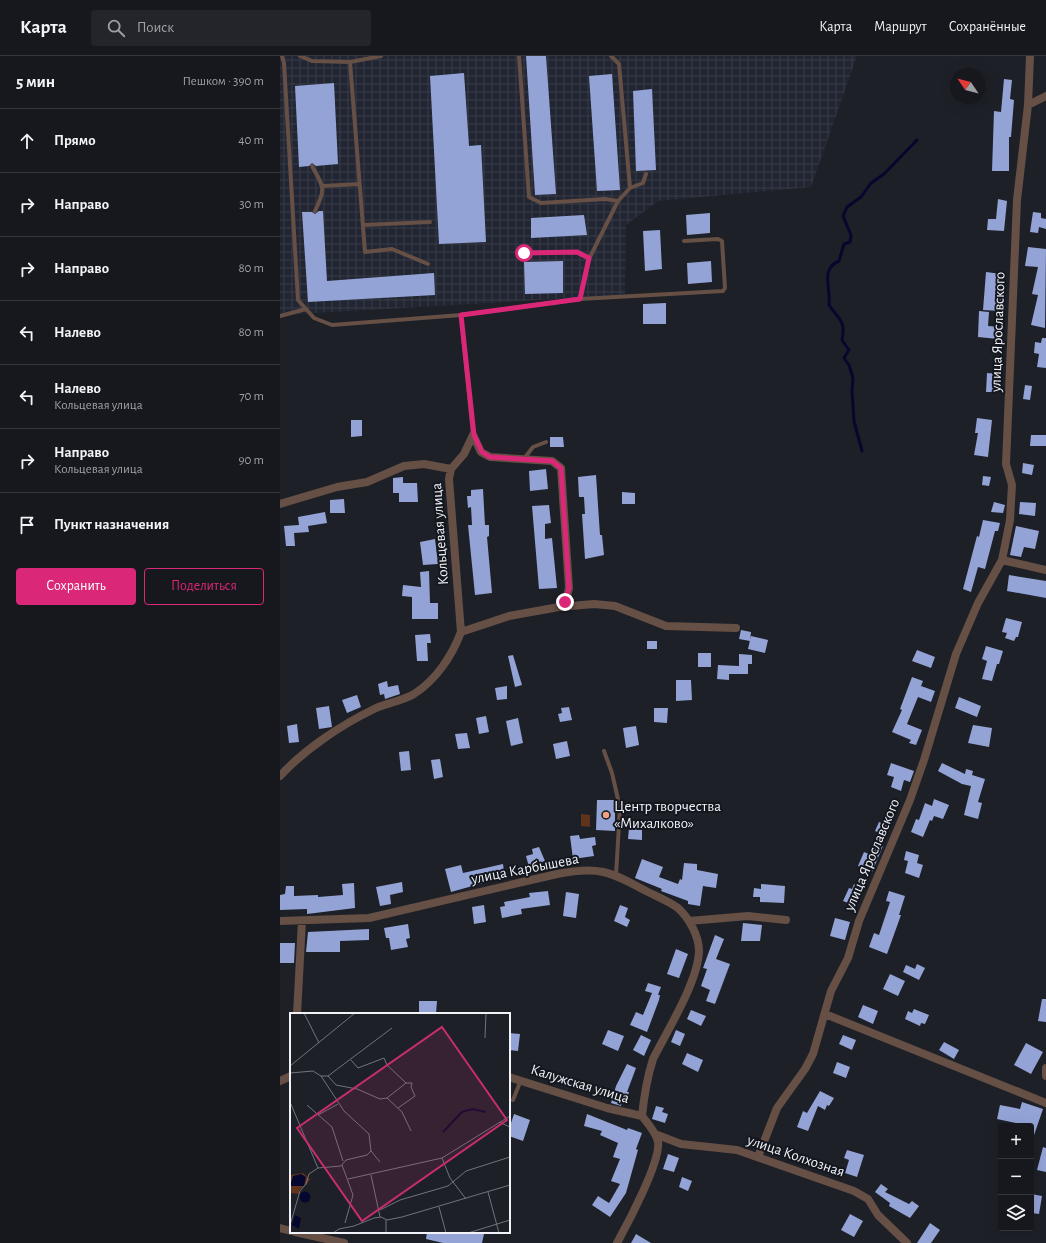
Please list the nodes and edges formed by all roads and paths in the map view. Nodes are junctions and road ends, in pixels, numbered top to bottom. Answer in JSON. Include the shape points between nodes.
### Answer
{"nodes":[{"id":1,"x":282,"y":56,"type":"edge"},
{"id":2,"x":300,"y":56,"type":"edge"},
{"id":3,"x":381,"y":56,"type":"edge"},
{"id":4,"x":519,"y":56,"type":"edge"},
{"id":5,"x":611,"y":56,"type":"edge"},
{"id":6,"x":1030,"y":56,"type":"edge"},
{"id":7,"x":350,"y":62,"type":"junction"},
{"id":8,"x":1046,"y":96,"type":"edge"},
{"id":9,"x":1028,"y":105,"type":"junction"},
{"id":10,"x":312,"y":166,"type":"dead end"},
{"id":11,"x":646,"y":174,"type":"dead end"},
{"id":12,"x":359,"y":184,"type":"junction"},
{"id":13,"x":323,"y":186,"type":"junction"},
{"id":14,"x":630,"y":188,"type":"junction"},
{"id":15,"x":618,"y":201,"type":"junction"},
{"id":16,"x":315,"y":211,"type":"dead end"},
{"id":17,"x":430,"y":222,"type":"dead end"},
{"id":18,"x":363,"y":225,"type":"junction"},
{"id":19,"x":684,"y":241,"type":"dead end"},
{"id":20,"x":524,"y":253,"type":"dead end"},
{"id":21,"x":589,"y":258,"type":"junction"},
{"id":22,"x":428,"y":264,"type":"dead end"},
{"id":23,"x":580,"y":299,"type":"junction"},
{"id":24,"x":306,"y":309,"type":"junction"},
{"id":25,"x":461,"y":315,"type":"junction"},
{"id":26,"x":280,"y":316,"type":"edge"},
{"id":27,"x":474,"y":435,"type":"junction"},
{"id":28,"x":546,"y":442,"type":"dead end"},
{"id":29,"x":522,"y":460,"type":"junction"},
{"id":30,"x":451,"y":469,"type":"junction"},
{"id":31,"x":280,"y":504,"type":"edge"},
{"id":32,"x":1002,"y":560,"type":"junction"},
{"id":33,"x":1046,"y":570,"type":"edge"},
{"id":34,"x":559,"y":607,"type":"junction"},
{"id":35,"x":736,"y":628,"type":"dead end"},
{"id":36,"x":461,"y":632,"type":"junction"},
{"id":37,"x":604,"y":751,"type":"dead end"},
{"id":38,"x":280,"y":776,"type":"edge"},
{"id":39,"x":616,"y":875,"type":"junction"},
{"id":40,"x":786,"y":920,"type":"dead end"},
{"id":41,"x":280,"y":921,"type":"edge"},
{"id":42,"x":302,"y":921,"type":"junction"},
{"id":43,"x":689,"y":921,"type":"junction"},
{"id":44,"x":297,"y":1013,"type":"edge"},
{"id":45,"x":825,"y":1014,"type":"junction"},
{"id":46,"x":1046,"y":1068,"type":"edge"},
{"id":47,"x":290,"y":1076,"type":"edge"},
{"id":48,"x":1046,"y":1076,"type":"edge"},
{"id":49,"x":510,"y":1077,"type":"edge"},
{"id":50,"x":521,"y":1080,"type":"junction"},
{"id":51,"x":280,"y":1081,"type":"edge"},
{"id":52,"x":513,"y":1100,"type":"dead end"},
{"id":53,"x":1046,"y":1103,"type":"edge"},
{"id":54,"x":642,"y":1116,"type":"junction"},
{"id":55,"x":655,"y":1134,"type":"junction"},
{"id":56,"x":758,"y":1157,"type":"junction"},
{"id":57,"x":280,"y":1228,"type":"edge"},
{"id":58,"x":290,"y":1231,"type":"edge"},
{"id":59,"x":299,"y":1233,"type":"edge"},
{"id":60,"x":344,"y":1243,"type":"edge"},
{"id":61,"x":617,"y":1243,"type":"edge"},
{"id":62,"x":907,"y":1243,"type":"edge"}],
"edges":[{"from":1,"to":24,"type":"lane","via":[[298,300]]},
{"from":2,"to":7,"type":"lane","via":[[312,61]]},
{"from":3,"to":7,"type":"lane"},
{"from":4,"to":15,"type":"lane","via":[[529,197],[541,203],[605,199]]},
{"from":5,"to":14,"type":"lane","via":[[619,64]]},
{"from":6,"to":9,"type":"street","name":"улица Ярославского"},
{"from":7,"to":12,"type":"lane"},
{"from":8,"to":9,"type":"street"},
{"from":9,"to":32,"type":"street","name":"улица Ярославского","via":[[1017,200],[1006,464],[1012,485],[1010,520]]},
{"from":10,"to":13,"type":"lane"},
{"from":11,"to":14,"type":"lane","via":[[643,183]]},
{"from":12,"to":13,"type":"lane"},
{"from":12,"to":18,"type":"lane"},
{"from":13,"to":16,"type":"lane","via":[[322,196]]},
{"from":14,"to":15,"type":"lane"},
{"from":15,"to":21,"type":"lane"},
{"from":17,"to":18,"type":"lane"},
{"from":18,"to":22,"type":"lane","via":[[365,252],[392,249]]},
{"from":19,"to":23,"type":"lane","via":[[722,241],[725,288],[723,291]]},
{"from":20,"to":21,"type":"lane","via":[[577,252]]},
{"from":21,"to":23,"type":"lane"},
{"from":23,"to":25,"type":"lane"},
{"from":24,"to":25,"type":"lane","via":[[314,318],[332,325]]},
{"from":24,"to":26,"type":"lane"},
{"from":25,"to":27,"type":"lane"},
{"from":27,"to":29,"type":"street","via":[[480,449],[487,456]]},
{"from":27,"to":30,"type":"street","via":[[464,454]]},
{"from":28,"to":29,"type":"lane","via":[[533,447]]},
{"from":29,"to":34,"type":"street","via":[[552,461],[561,469],[569,588],[566,600]]},
{"from":30,"to":31,"type":"street","name":"Кольцевая улица","via":[[424,464],[404,466],[367,482],[337,487]]},
{"from":30,"to":36,"type":"street","name":"Кольцевая улица","via":[[449,482]]},
{"from":32,"to":33,"type":"street"},
{"from":32,"to":45,"type":"street","name":"улица Ярославского","via":[[978,603],[956,654],[913,793],[859,921],[848,958],[835,983]]},
{"from":34,"to":35,"type":"street","via":[[616,606],[666,626]]},
{"from":34,"to":36,"type":"street","via":[[509,616]]},
{"from":36,"to":38,"type":"street","name":"Кольцевая улица","via":[[444,665],[414,694],[374,709],[333,733],[292,763]]},
{"from":37,"to":39,"type":"lane","via":[[620,808]]},
{"from":39,"to":42,"type":"street","name":"улица Карбышева","via":[[601,871],[571,871],[369,918]]},
{"from":39,"to":43,"type":"street","name":"улица Карбышева","via":[[674,906]]},
{"from":40,"to":43,"type":"street","via":[[748,916]]},
{"from":41,"to":42,"type":"street","name":"улица Карбышева"},
{"from":42,"to":44,"type":"street"},
{"from":43,"to":54,"type":"street","name":"улица Карбышева","via":[[698,939],[698,960],[687,992],[653,1059]]},
{"from":45,"to":53,"type":"street"},
{"from":45,"to":56,"type":"street","name":"улица Ярославского","via":[[813,1054],[777,1108]]},
{"from":46,"to":48,"type":"street"},
{"from":47,"to":51,"type":"street"},
{"from":49,"to":50,"type":"street","name":"Калужская улица"},
{"from":50,"to":52,"type":"lane"},
{"from":50,"to":54,"type":"street","name":"Калужская улица","via":[[607,1108]]},
{"from":54,"to":55,"type":"street"},
{"from":55,"to":56,"type":"street","name":"улица Колхозная","via":[[681,1144],[737,1150]]},
{"from":55,"to":61,"type":"street","via":[[658,1150],[645,1187]]},
{"from":56,"to":62,"type":"street","name":"улица Колхозная","via":[[865,1197],[878,1215]]},
{"from":57,"to":58,"type":"street"},
{"from":59,"to":60,"type":"street"}]}
